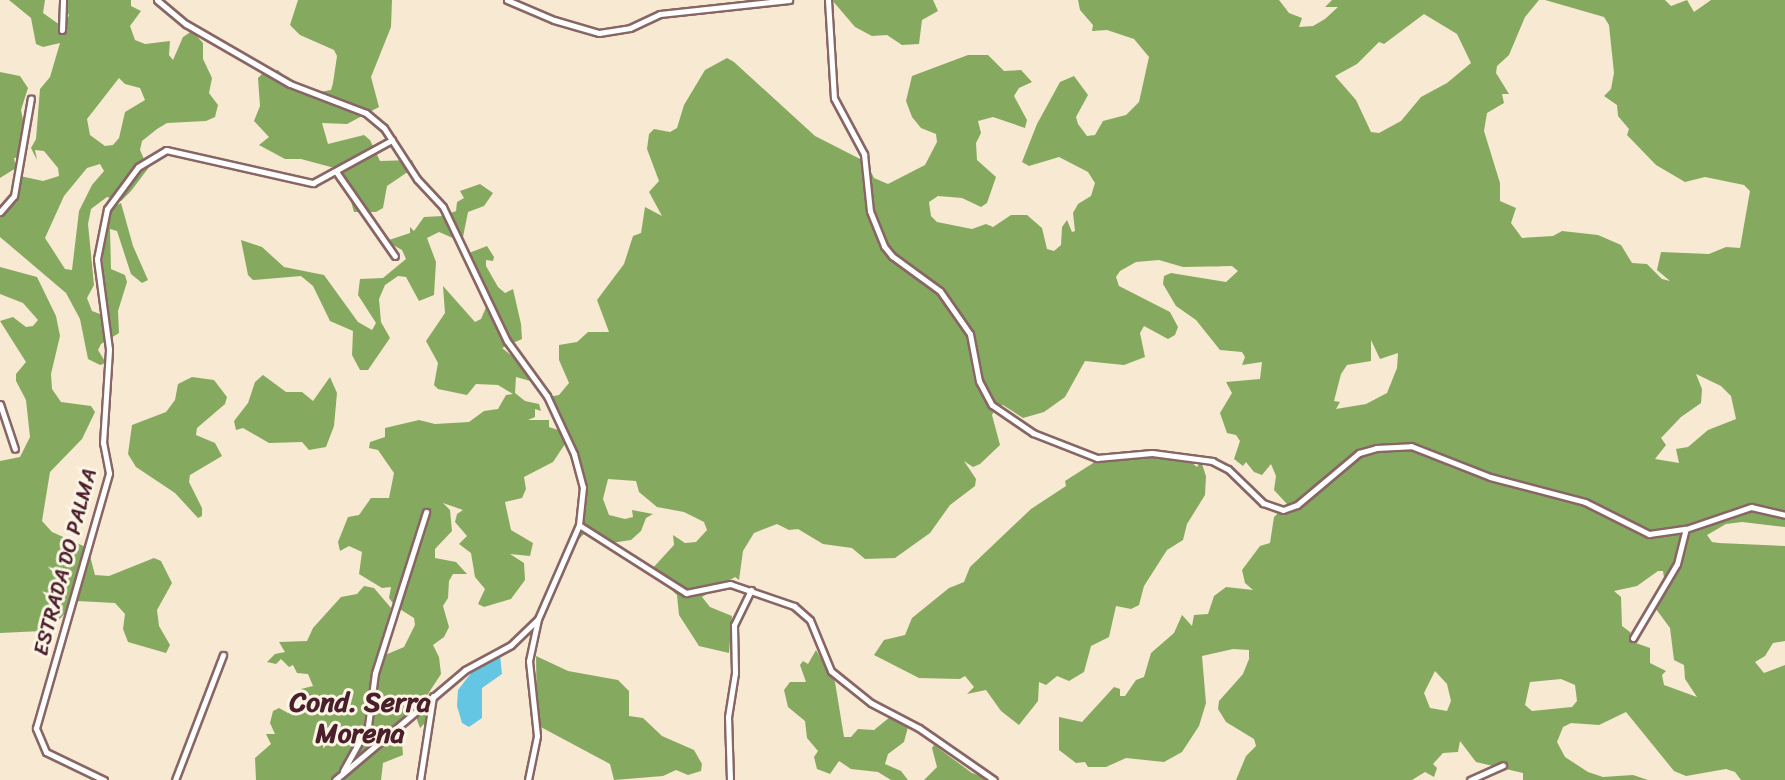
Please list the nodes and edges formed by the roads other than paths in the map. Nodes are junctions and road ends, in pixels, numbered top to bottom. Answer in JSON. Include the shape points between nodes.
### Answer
{"nodes":[{"id":1,"x":63,"y":0,"type":"edge"},
{"id":2,"x":157,"y":0,"type":"edge"},
{"id":3,"x":507,"y":0,"type":"edge"},
{"id":4,"x":789,"y":0,"type":"edge"},
{"id":5,"x":828,"y":0,"type":"edge"},
{"id":6,"x":62,"y":30,"type":"dead end"},
{"id":7,"x":31,"y":98,"type":"dead end"},
{"id":8,"x":392,"y":140,"type":"junction"},
{"id":9,"x":337,"y":172,"type":"junction"},
{"id":10,"x":0,"y":212,"type":"edge"},
{"id":11,"x":395,"y":256,"type":"dead end"},
{"id":12,"x":0,"y":404,"type":"edge"},
{"id":13,"x":15,"y":449,"type":"dead end"},
{"id":14,"x":426,"y":512,"type":"dead end"},
{"id":15,"x":1785,"y":515,"type":"edge"},
{"id":16,"x":579,"y":525,"type":"junction"},
{"id":17,"x":1686,"y":529,"type":"junction"},
{"id":18,"x":752,"y":590,"type":"junction"},
{"id":19,"x":538,"y":619,"type":"junction"},
{"id":20,"x":1633,"y":638,"type":"dead end"},
{"id":21,"x":223,"y":656,"type":"dead end"},
{"id":22,"x":433,"y":696,"type":"junction"},
{"id":23,"x":1503,"y":765,"type":"dead end"},
{"id":24,"x":343,"y":771,"type":"junction"},
{"id":25,"x":104,"y":780,"type":"edge"},
{"id":26,"x":175,"y":780,"type":"edge"},
{"id":27,"x":335,"y":780,"type":"edge"},
{"id":28,"x":420,"y":780,"type":"edge"},
{"id":29,"x":528,"y":780,"type":"edge"},
{"id":30,"x":730,"y":780,"type":"edge"},
{"id":31,"x":994,"y":780,"type":"edge"},
{"id":32,"x":1470,"y":780,"type":"edge"}],
"edges":[{"from":1,"to":6,"type":"street"},
{"from":2,"to":8,"type":"street","via":[[186,24],[290,84],[366,113]]},
{"from":3,"to":4,"type":"street","via":[[598,33],[630,28],[660,14]]},
{"from":5,"to":17,"type":"street","via":[[834,98],[864,154],[870,211],[884,246],[940,291],[970,334],[985,394],[997,411],[1033,433],[1097,458],[1152,453],[1212,461],[1228,469],[1263,503],[1283,510],[1297,505],[1359,453],[1376,448],[1418,447],[1490,477],[1586,502],[1638,531],[1663,534]]},
{"from":7,"to":10,"type":"street","via":[[14,196]]},
{"from":8,"to":9,"type":"street","name":"ESTRADA DO PALMA"},
{"from":8,"to":16,"type":"street","via":[[417,179],[443,207],[507,341],[547,396],[574,454],[583,487]]},
{"from":9,"to":11,"type":"street"},
{"from":9,"to":25,"type":"street","name":"ESTRADA DO PALMA","via":[[319,183],[309,183],[166,150],[138,167],[107,209],[98,259],[109,349],[103,443],[109,473],[36,728],[46,752]]},
{"from":12,"to":13,"type":"street"},
{"from":14,"to":24,"type":"street","via":[[375,673],[368,726]]},
{"from":15,"to":17,"type":"street","via":[[1751,507]]},
{"from":16,"to":18,"type":"street","via":[[686,593],[730,584]]},
{"from":16,"to":19,"type":"street"},
{"from":17,"to":20,"type":"street","via":[[1677,564]]},
{"from":18,"to":30,"type":"street","via":[[734,625],[735,673],[728,728]]},
{"from":18,"to":31,"type":"street","via":[[794,606],[810,620],[831,671],[871,703],[919,728]]},
{"from":19,"to":22,"type":"street","via":[[511,645],[473,664]]},
{"from":19,"to":29,"type":"street","via":[[529,660],[537,736]]},
{"from":21,"to":26,"type":"street"},
{"from":22,"to":24,"type":"street"},
{"from":22,"to":28,"type":"street"},
{"from":23,"to":32,"type":"street"},
{"from":24,"to":27,"type":"street"}]}
